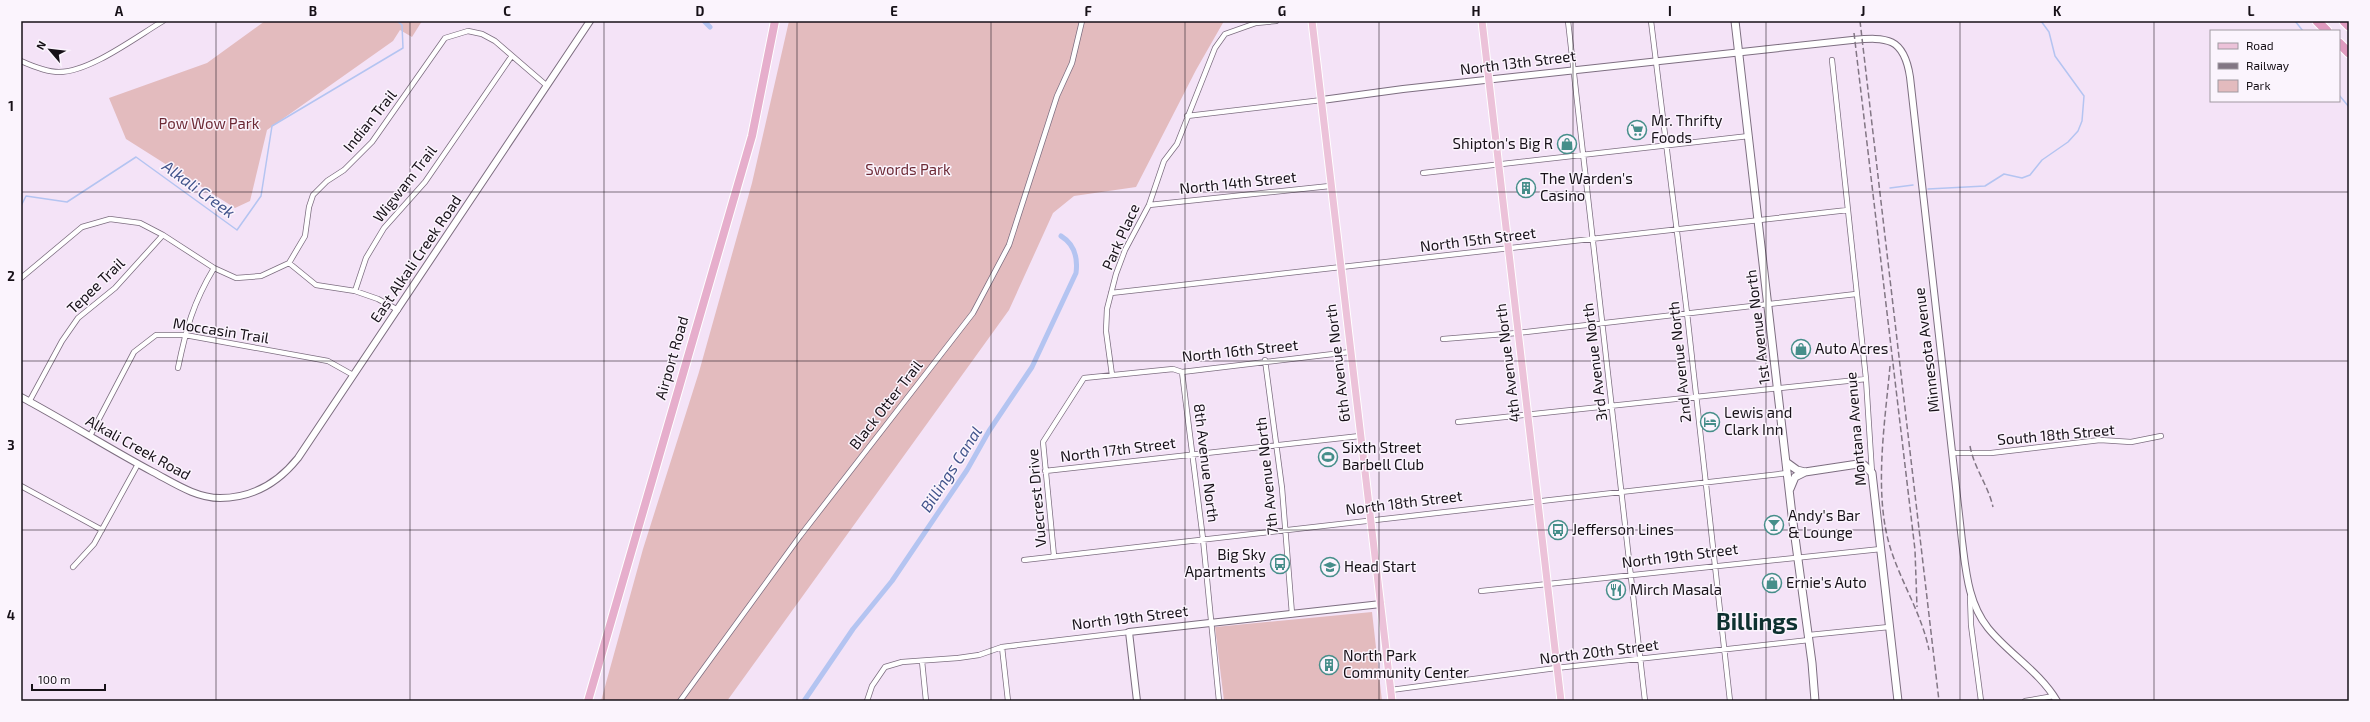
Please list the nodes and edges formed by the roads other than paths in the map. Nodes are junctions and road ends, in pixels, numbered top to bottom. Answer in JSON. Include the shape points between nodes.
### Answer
{"nodes":[{"id":1,"x":163,"y":21,"type":"edge"},
{"id":2,"x":590,"y":21,"type":"edge"},
{"id":3,"x":775,"y":21,"type":"edge"},
{"id":4,"x":1082,"y":21,"type":"edge"},
{"id":5,"x":1276,"y":21,"type":"edge"},
{"id":6,"x":1312,"y":21,"type":"edge"},
{"id":7,"x":1482,"y":21,"type":"edge"},
{"id":8,"x":1568,"y":21,"type":"edge"},
{"id":9,"x":1651,"y":21,"type":"edge"},
{"id":10,"x":1735,"y":21,"type":"edge"},
{"id":11,"x":2317,"y":21,"type":"edge"},
{"id":12,"x":2344,"y":21,"type":"edge"},
{"id":13,"x":2349,"y":26,"type":"edge"},
{"id":14,"x":2326,"y":30,"type":"edge"},
{"id":15,"x":1852,"y":40,"type":"joint"},
{"id":16,"x":2340,"y":44,"type":"edge"},
{"id":17,"x":1739,"y":52,"type":"junction"},
{"id":18,"x":2349,"y":53,"type":"edge"},
{"id":19,"x":511,"y":57,"type":"junction"},
{"id":20,"x":21,"y":60,"type":"edge"},
{"id":21,"x":1832,"y":60,"type":"dead end"},
{"id":22,"x":1655,"y":62,"type":"junction"},
{"id":23,"x":1573,"y":70,"type":"junction"},
{"id":24,"x":1489,"y":80,"type":"junction"},
{"id":25,"x":546,"y":85,"type":"junction"},
{"id":26,"x":1322,"y":100,"type":"junction"},
{"id":27,"x":1188,"y":116,"type":"junction"},
{"id":28,"x":1749,"y":136,"type":"junction"},
{"id":29,"x":1665,"y":145,"type":"junction"},
{"id":30,"x":1582,"y":154,"type":"junction"},
{"id":31,"x":1498,"y":166,"type":"junction"},
{"id":32,"x":1423,"y":173,"type":"dead end"},
{"id":33,"x":1330,"y":186,"type":"junction"},
{"id":34,"x":1149,"y":205,"type":"junction"},
{"id":35,"x":1848,"y":210,"type":"junction"},
{"id":36,"x":1758,"y":220,"type":"junction"},
{"id":37,"x":1675,"y":229,"type":"junction"},
{"id":38,"x":163,"y":235,"type":"junction"},
{"id":39,"x":1592,"y":239,"type":"junction"},
{"id":40,"x":1508,"y":248,"type":"junction"},
{"id":41,"x":288,"y":263,"type":"junction"},
{"id":42,"x":214,"y":268,"type":"junction"},
{"id":43,"x":1341,"y":269,"type":"junction"},
{"id":44,"x":21,"y":278,"type":"edge"},
{"id":45,"x":355,"y":292,"type":"junction"},
{"id":46,"x":1111,"y":293,"type":"junction"},
{"id":47,"x":1856,"y":294,"type":"junction"},
{"id":48,"x":1768,"y":304,"type":"junction"},
{"id":49,"x":398,"y":310,"type":"junction"},
{"id":50,"x":1687,"y":313,"type":"junction"},
{"id":51,"x":1603,"y":322,"type":"junction"},
{"id":52,"x":1517,"y":333,"type":"junction"},
{"id":53,"x":185,"y":335,"type":"junction"},
{"id":54,"x":1443,"y":339,"type":"dead end"},
{"id":55,"x":1350,"y":352,"type":"junction"},
{"id":56,"x":1265,"y":360,"type":"junction"},
{"id":57,"x":178,"y":368,"type":"dead end"},
{"id":58,"x":1182,"y":372,"type":"junction"},
{"id":59,"x":1112,"y":374,"type":"junction"},
{"id":60,"x":353,"y":375,"type":"junction"},
{"id":61,"x":1084,"y":378,"type":"joint"},
{"id":62,"x":1866,"y":379,"type":"junction"},
{"id":63,"x":1778,"y":388,"type":"junction"},
{"id":64,"x":21,"y":398,"type":"edge"},
{"id":65,"x":1696,"y":398,"type":"junction"},
{"id":66,"x":29,"y":402,"type":"junction"},
{"id":67,"x":1613,"y":407,"type":"junction"},
{"id":68,"x":1527,"y":416,"type":"junction"},
{"id":69,"x":1458,"y":422,"type":"dead end"},
{"id":70,"x":90,"y":436,"type":"junction"},
{"id":71,"x":1360,"y":436,"type":"junction"},
{"id":72,"x":2160,"y":436,"type":"dead end"},
{"id":73,"x":1277,"y":445,"type":"junction"},
{"id":74,"x":1871,"y":452,"type":"junction"},
{"id":75,"x":1952,"y":453,"type":"junction"},
{"id":76,"x":1193,"y":454,"type":"junction"},
{"id":77,"x":1786,"y":462,"type":"junction"},
{"id":78,"x":138,"y":464,"type":"junction"},
{"id":79,"x":1858,"y":464,"type":"junction"},
{"id":80,"x":1045,"y":471,"type":"junction"},
{"id":81,"x":1805,"y":472,"type":"junction"},
{"id":82,"x":1788,"y":473,"type":"junction"},
{"id":83,"x":1872,"y":473,"type":"junction"},
{"id":84,"x":1705,"y":481,"type":"junction"},
{"id":85,"x":21,"y":486,"type":"edge"},
{"id":86,"x":1790,"y":491,"type":"junction"},
{"id":87,"x":1622,"y":492,"type":"junction"},
{"id":88,"x":248,"y":494,"type":"joint"},
{"id":89,"x":1536,"y":500,"type":"junction"},
{"id":90,"x":1370,"y":520,"type":"junction"},
{"id":91,"x":102,"y":530,"type":"junction"},
{"id":92,"x":1284,"y":531,"type":"junction"},
{"id":93,"x":1203,"y":539,"type":"junction"},
{"id":94,"x":1881,"y":549,"type":"junction"},
{"id":95,"x":1054,"y":556,"type":"junction"},
{"id":96,"x":1798,"y":556,"type":"junction"},
{"id":97,"x":1024,"y":560,"type":"dead end"},
{"id":98,"x":1715,"y":565,"type":"junction"},
{"id":99,"x":74,"y":567,"type":"dead end"},
{"id":100,"x":1630,"y":575,"type":"junction"},
{"id":101,"x":1547,"y":585,"type":"junction"},
{"id":102,"x":1481,"y":591,"type":"dead end"},
{"id":103,"x":1970,"y":594,"type":"junction"},
{"id":104,"x":1381,"y":604,"type":"junction"},
{"id":105,"x":1292,"y":614,"type":"junction"},
{"id":106,"x":1210,"y":622,"type":"junction"},
{"id":107,"x":1889,"y":627,"type":"junction"},
{"id":108,"x":1129,"y":632,"type":"junction"},
{"id":109,"x":1809,"y":638,"type":"junction"},
{"id":110,"x":1002,"y":647,"type":"junction"},
{"id":111,"x":1725,"y":649,"type":"junction"},
{"id":112,"x":1641,"y":659,"type":"junction"},
{"id":113,"x":922,"y":661,"type":"junction"},
{"id":114,"x":1556,"y":668,"type":"junction"},
{"id":115,"x":1391,"y":690,"type":"junction"},
{"id":116,"x":2055,"y":698,"type":"edge"},
{"id":117,"x":588,"y":701,"type":"edge"},
{"id":118,"x":680,"y":701,"type":"edge"},
{"id":119,"x":867,"y":701,"type":"edge"},
{"id":120,"x":926,"y":701,"type":"edge"},
{"id":121,"x":1008,"y":701,"type":"edge"},
{"id":122,"x":1137,"y":701,"type":"edge"},
{"id":123,"x":1219,"y":701,"type":"edge"},
{"id":124,"x":1392,"y":701,"type":"edge"},
{"id":125,"x":1560,"y":701,"type":"edge"},
{"id":126,"x":1645,"y":701,"type":"edge"},
{"id":127,"x":1730,"y":701,"type":"edge"},
{"id":128,"x":1815,"y":701,"type":"edge"},
{"id":129,"x":1898,"y":701,"type":"edge"},
{"id":130,"x":1981,"y":701,"type":"edge"},
{"id":131,"x":2025,"y":701,"type":"edge"}],
"edges":[{"from":1,"to":20,"type":"street","via":[[93,64],[59,72],[32,66]]},
{"from":2,"to":25,"type":"street","name":"East Alkali Creek Road"},
{"from":3,"to":117,"type":"highway","name":"Airport Road","via":[[752,136]]},
{"from":4,"to":118,"type":"street","name":"Black Otter Trail","via":[[1072,63],[1057,96],[1009,245],[973,313],[791,549]]},
{"from":5,"to":27,"type":"street","name":"Park Place","via":[[1256,23],[1225,34],[1215,48]]},
{"from":6,"to":26,"type":"main road","name":"6th Avenue North"},
{"from":7,"to":24,"type":"main road","name":"4th Avenue North"},
{"from":8,"to":23,"type":"street","name":"3rd Avenue North"},
{"from":9,"to":22,"type":"street","name":"2nd Avenue North"},
{"from":10,"to":17,"type":"main road","name":"1st Avenue North"},
{"from":11,"to":14,"type":"highway"},
{"from":12,"to":13,"type":"highway"},
{"from":15,"to":17,"type":"street","name":"North 13th Street"},
{"from":15,"to":75,"type":"street","name":"Minnesota Avenue","via":[[1873,38],[1891,41],[1903,52],[1908,64]]},
{"from":16,"to":18,"type":"highway"},
{"from":17,"to":22,"type":"street","name":"North 13th Street"},
{"from":17,"to":28,"type":"main road","name":"1st Avenue North"},
{"from":19,"to":25,"type":"street","name":"Indian Trail"},
{"from":19,"to":41,"type":"street","name":"Indian Trail","via":[[495,41],[482,34],[468,31],[444,38],[372,142],[344,170],[327,181],[313,195],[305,236]]},
{"from":19,"to":45,"type":"street","name":"Wigwam Trail","via":[[425,182],[384,228],[366,258]]},
{"from":21,"to":35,"type":"street","name":"Montana Avenue"},
{"from":22,"to":23,"type":"street","name":"North 13th Street"},
{"from":22,"to":29,"type":"street","name":"2nd Avenue North"},
{"from":23,"to":24,"type":"street","name":"North 13th Street"},
{"from":23,"to":30,"type":"street","name":"3rd Avenue North"},
{"from":24,"to":26,"type":"street","name":"North 13th Street"},
{"from":24,"to":31,"type":"main road","name":"4th Avenue North"},
{"from":25,"to":49,"type":"street","name":"East Alkali Creek Road"},
{"from":26,"to":27,"type":"street","name":"North 13th Street"},
{"from":26,"to":33,"type":"main road","name":"6th Avenue North"},
{"from":27,"to":34,"type":"street","name":"Park Place","via":[[1177,144],[1164,162]]},
{"from":28,"to":29,"type":"street"},
{"from":28,"to":36,"type":"main road","name":"1st Avenue North"},
{"from":29,"to":30,"type":"street"},
{"from":29,"to":37,"type":"street","name":"2nd Avenue North"},
{"from":30,"to":31,"type":"street"},
{"from":30,"to":39,"type":"street","name":"3rd Avenue North"},
{"from":31,"to":32,"type":"street"},
{"from":31,"to":40,"type":"main road","name":"4th Avenue North"},
{"from":33,"to":34,"type":"street","name":"North 14th Street"},
{"from":33,"to":43,"type":"main road","name":"6th Avenue North"},
{"from":34,"to":46,"type":"street","name":"Park Place","via":[[1125,250]]},
{"from":35,"to":36,"type":"street","name":"North 15th Street"},
{"from":35,"to":47,"type":"street","name":"Montana Avenue"},
{"from":36,"to":37,"type":"street","name":"North 15th Street"},
{"from":36,"to":48,"type":"main road","name":"1st Avenue North"},
{"from":37,"to":39,"type":"street","name":"North 15th Street"},
{"from":37,"to":50,"type":"street","name":"2nd Avenue North"},
{"from":38,"to":42,"type":"street"},
{"from":38,"to":44,"type":"street","via":[[140,223],[110,219],[82,227]]},
{"from":38,"to":66,"type":"street","name":"Tepee Trail","via":[[115,288],[78,318],[62,341]]},
{"from":39,"to":40,"type":"street","name":"North 15th Street"},
{"from":39,"to":51,"type":"street","name":"3rd Avenue North"},
{"from":40,"to":43,"type":"street","name":"North 15th Street"},
{"from":40,"to":52,"type":"main road","name":"4th Avenue North"},
{"from":41,"to":42,"type":"street","via":[[261,276],[236,278]]},
{"from":41,"to":45,"type":"street","via":[[316,285]]},
{"from":42,"to":53,"type":"street","via":[[197,296]]},
{"from":43,"to":46,"type":"street","name":"North 15th Street"},
{"from":43,"to":55,"type":"main road","name":"6th Avenue North"},
{"from":45,"to":49,"type":"street","via":[[378,299]]},
{"from":46,"to":59,"type":"street","name":"Park Place","via":[[1106,331]]},
{"from":47,"to":48,"type":"street"},
{"from":47,"to":62,"type":"street","name":"Montana Avenue"},
{"from":48,"to":50,"type":"street"},
{"from":48,"to":63,"type":"main road","name":"1st Avenue North"},
{"from":49,"to":60,"type":"street","name":"East Alkali Creek Road"},
{"from":50,"to":51,"type":"street"},
{"from":50,"to":65,"type":"street","name":"2nd Avenue North"},
{"from":51,"to":52,"type":"street"},
{"from":51,"to":67,"type":"street","name":"3rd Avenue North"},
{"from":52,"to":54,"type":"street"},
{"from":52,"to":68,"type":"main road","name":"4th Avenue North"},
{"from":53,"to":57,"type":"street"},
{"from":53,"to":60,"type":"street","name":"Moccasin Trail","via":[[328,361]]},
{"from":53,"to":70,"type":"street","name":"Moccasin Trail","via":[[156,335],[134,352]]},
{"from":55,"to":56,"type":"street","name":"North 16th Street"},
{"from":55,"to":71,"type":"main road","name":"6th Avenue North"},
{"from":56,"to":58,"type":"street","name":"North 16th Street"},
{"from":56,"to":73,"type":"street","name":"7th Avenue North"},
{"from":58,"to":59,"type":"street","name":"North 16th Street","via":[[1173,369]]},
{"from":58,"to":76,"type":"street","name":"8th Avenue North"},
{"from":59,"to":61,"type":"street","name":"North 16th Street"},
{"from":60,"to":88,"type":"street","name":"East Alkali Creek Road","via":[[286,472],[266,487]]},
{"from":61,"to":80,"type":"street","name":"Vuecrest Drive","via":[[1043,442]]},
{"from":62,"to":63,"type":"street"},
{"from":62,"to":74,"type":"street","name":"Montana Avenue"},
{"from":63,"to":65,"type":"street"},
{"from":63,"to":77,"type":"main road","name":"1st Avenue North"},
{"from":64,"to":66,"type":"street","name":"Alkali Creek Road"},
{"from":65,"to":67,"type":"street"},
{"from":65,"to":84,"type":"street","name":"2nd Avenue North"},
{"from":66,"to":70,"type":"street","name":"Alkali Creek Road"},
{"from":67,"to":68,"type":"street"},
{"from":67,"to":87,"type":"street","name":"3rd Avenue North"},
{"from":68,"to":69,"type":"street"},
{"from":68,"to":89,"type":"main road","name":"4th Avenue North"},
{"from":70,"to":78,"type":"street","name":"Alkali Creek Road"},
{"from":71,"to":73,"type":"street","name":"North 17th Street"},
{"from":71,"to":90,"type":"main road","name":"6th Avenue North"},
{"from":72,"to":75,"type":"street","name":"South 18th Street","via":[[2131,442],[2100,440],[1990,453]]},
{"from":73,"to":76,"type":"street","name":"North 17th Street"},
{"from":73,"to":92,"type":"street","name":"7th Avenue North"},
{"from":74,"to":79,"type":"street","via":[[1865,462]]},
{"from":74,"to":83,"type":"street","name":"Montana Avenue"},
{"from":75,"to":103,"type":"street","name":"Minnesota Avenue"},
{"from":76,"to":80,"type":"street","name":"North 17th Street"},
{"from":76,"to":93,"type":"street","name":"8th Avenue North"},
{"from":77,"to":81,"type":"main road"},
{"from":77,"to":82,"type":"main road","name":"1st Avenue North"},
{"from":78,"to":88,"type":"street","name":"Alkali Creek Road","via":[[202,496],[219,498]]},
{"from":78,"to":91,"type":"street"},
{"from":79,"to":81,"type":"main road"},
{"from":79,"to":83,"type":"main road","via":[[1864,465]]},
{"from":80,"to":95,"type":"street","name":"Vuecrest Drive"},
{"from":81,"to":86,"type":"main road","via":[[1795,477]]},
{"from":82,"to":84,"type":"street","name":"North 18th Street"},
{"from":82,"to":86,"type":"main road","name":"1st Avenue North"},
{"from":83,"to":94,"type":"main road","name":"Montana Avenue"},
{"from":84,"to":87,"type":"street","name":"North 18th Street"},
{"from":84,"to":98,"type":"street","name":"2nd Avenue North"},
{"from":85,"to":91,"type":"street"},
{"from":86,"to":96,"type":"main road","name":"1st Avenue North"},
{"from":87,"to":89,"type":"street","name":"North 18th Street"},
{"from":87,"to":100,"type":"street","name":"3rd Avenue North"},
{"from":89,"to":90,"type":"street","name":"North 18th Street"},
{"from":89,"to":101,"type":"main road","name":"4th Avenue North"},
{"from":90,"to":92,"type":"street","name":"North 18th Street"},
{"from":90,"to":104,"type":"main road","name":"6th Avenue North"},
{"from":91,"to":99,"type":"street","via":[[94,544]]},
{"from":92,"to":93,"type":"street","name":"North 18th Street"},
{"from":92,"to":105,"type":"street","name":"7th Avenue North"},
{"from":93,"to":95,"type":"street","name":"North 18th Street"},
{"from":93,"to":106,"type":"street","name":"8th Avenue North"},
{"from":94,"to":96,"type":"street","name":"North 19th Street"},
{"from":94,"to":107,"type":"main road","name":"Montana Avenue"},
{"from":95,"to":97,"type":"street","name":"North 18th Street"},
{"from":96,"to":98,"type":"street","name":"North 19th Street"},
{"from":96,"to":109,"type":"main road","name":"1st Avenue North"},
{"from":98,"to":100,"type":"street","name":"North 19th Street"},
{"from":98,"to":111,"type":"street","name":"2nd Avenue North"},
{"from":100,"to":101,"type":"street","name":"North 19th Street"},
{"from":100,"to":112,"type":"street","name":"3rd Avenue North"},
{"from":101,"to":102,"type":"street","name":"North 19th Street"},
{"from":101,"to":114,"type":"main road","name":"4th Avenue North"},
{"from":103,"to":116,"type":"street","via":[[1987,627],[2036,674]]},
{"from":103,"to":130,"type":"street","name":"Minnesota Avenue","via":[[1971,625]]},
{"from":104,"to":105,"type":"street","name":"North 19th Street"},
{"from":104,"to":115,"type":"main road","name":"6th Avenue North"},
{"from":105,"to":106,"type":"street","name":"North 19th Street"},
{"from":106,"to":108,"type":"street","name":"North 19th Street"},
{"from":106,"to":123,"type":"street","name":"8th Avenue North"},
{"from":107,"to":109,"type":"street","name":"North 20th Street"},
{"from":107,"to":129,"type":"main road","name":"Montana Avenue"},
{"from":108,"to":110,"type":"street","name":"North 19th Street"},
{"from":108,"to":122,"type":"street"},
{"from":109,"to":111,"type":"street","name":"North 20th Street"},
{"from":109,"to":128,"type":"main road","name":"1st Avenue North"},
{"from":110,"to":113,"type":"street","name":"North 19th Street","via":[[979,655]]},
{"from":110,"to":121,"type":"street"},
{"from":111,"to":112,"type":"street","name":"North 20th Street"},
{"from":111,"to":127,"type":"street","name":"2nd Avenue North"},
{"from":112,"to":114,"type":"street","name":"North 20th Street"},
{"from":112,"to":126,"type":"street","name":"3rd Avenue North"},
{"from":113,"to":119,"type":"street","name":"North 19th Street","via":[[902,662],[885,667],[872,686]]},
{"from":113,"to":120,"type":"street"},
{"from":114,"to":115,"type":"street","name":"North 20th Street"},
{"from":114,"to":125,"type":"main road","name":"4th Avenue North"},
{"from":115,"to":124,"type":"main road","name":"6th Avenue North"},
{"from":116,"to":131,"type":"street"}]}
